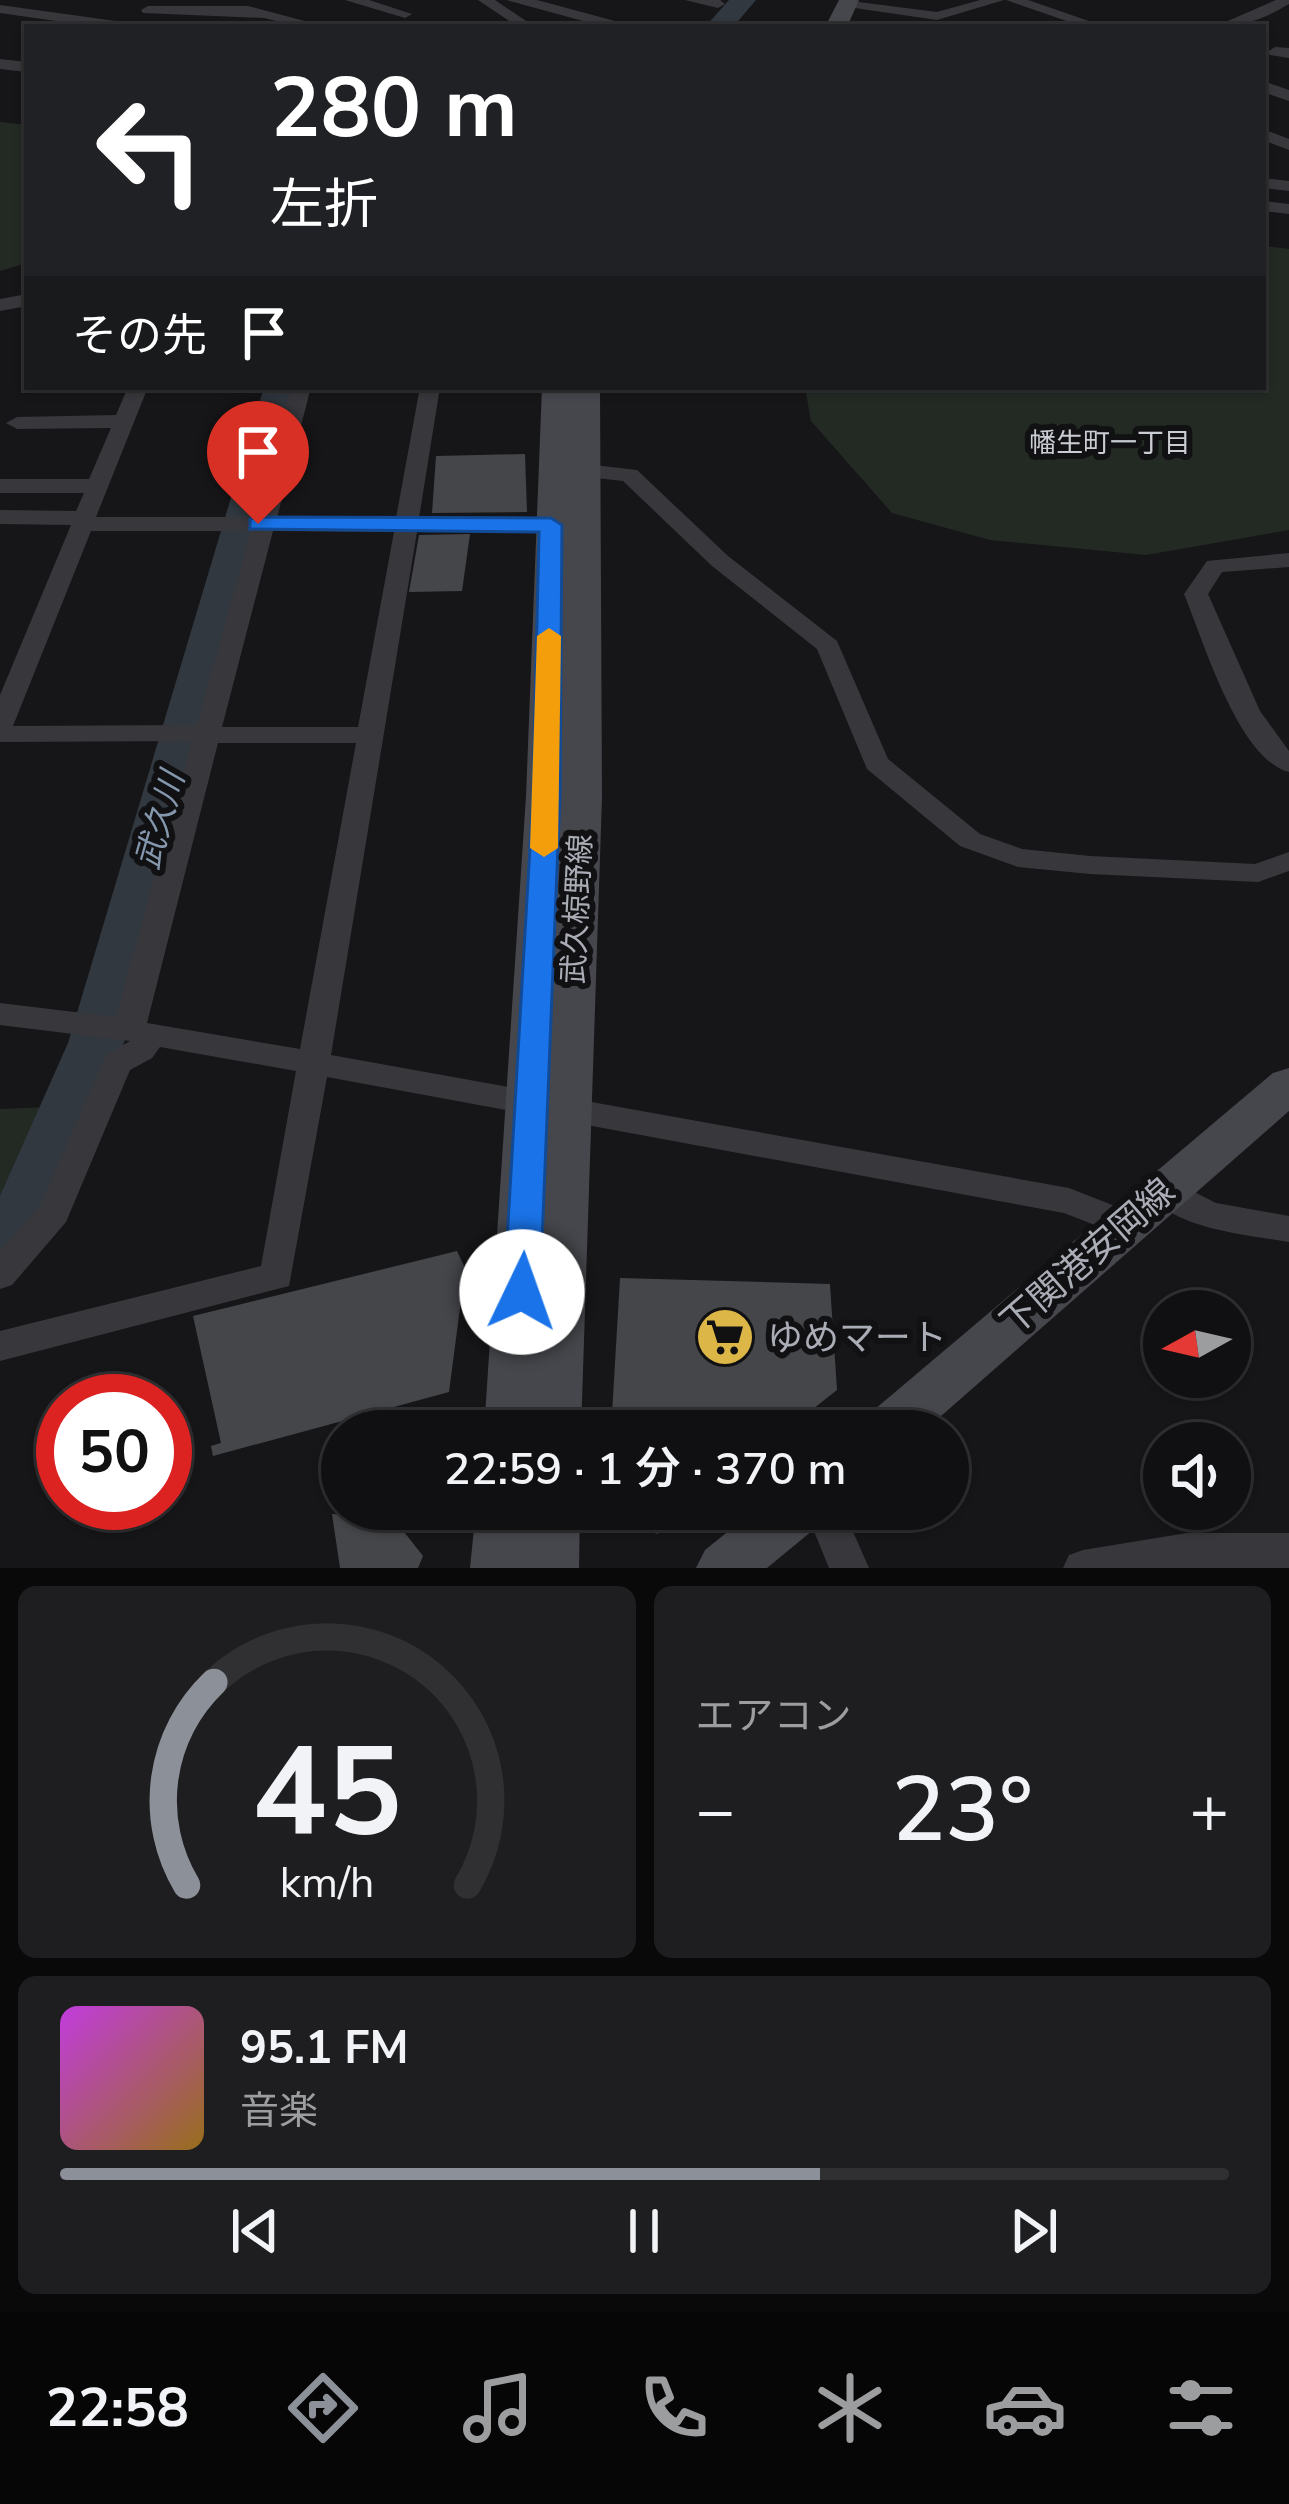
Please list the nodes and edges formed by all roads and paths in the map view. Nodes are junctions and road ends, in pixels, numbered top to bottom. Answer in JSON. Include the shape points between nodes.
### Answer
{"nodes":[{"id":1,"x":218,"y":0,"type":"edge"},
{"id":2,"x":352,"y":0,"type":"edge"},
{"id":3,"x":515,"y":0,"type":"edge"},
{"id":4,"x":692,"y":0,"type":"edge"},
{"id":5,"x":997,"y":0,"type":"edge"},
{"id":6,"x":1013,"y":0,"type":"edge"},
{"id":7,"x":1286,"y":0,"type":"edge"},
{"id":8,"x":486,"y":2,"type":"edge"},
{"id":9,"x":854,"y":2,"type":"edge"},
{"id":10,"x":718,"y":4,"type":"dead end"},
{"id":11,"x":0,"y":9,"type":"edge"},
{"id":12,"x":148,"y":10,"type":"dead end"},
{"id":13,"x":1268,"y":12,"type":"junction"},
{"id":14,"x":263,"y":14,"type":"junction"},
{"id":15,"x":405,"y":14,"type":"dead end"},
{"id":16,"x":1067,"y":15,"type":"junction"},
{"id":17,"x":1289,"y":17,"type":"edge"},
{"id":18,"x":72,"y":23,"type":"edge"},
{"id":19,"x":307,"y":24,"type":"edge"},
{"id":20,"x":523,"y":24,"type":"edge"},
{"id":21,"x":615,"y":24,"type":"edge"},
{"id":22,"x":1044,"y":24,"type":"edge"},
{"id":23,"x":1091,"y":24,"type":"edge"},
{"id":24,"x":1230,"y":24,"type":"edge"},
{"id":25,"x":137,"y":390,"type":"edge"},
{"id":26,"x":300,"y":390,"type":"edge"},
{"id":27,"x":430,"y":390,"type":"edge"},
{"id":28,"x":557,"y":390,"type":"edge"},
{"id":29,"x":585,"y":390,"type":"edge"},
{"id":30,"x":124,"y":422,"type":"junction"},
{"id":31,"x":14,"y":423,"type":"edge"},
{"id":32,"x":585,"y":471,"type":"junction"},
{"id":33,"x":0,"y":486,"type":"edge"},
{"id":34,"x":97,"y":486,"type":"junction"},
{"id":35,"x":0,"y":517,"type":"edge"},
{"id":36,"x":83,"y":521,"type":"junction"},
{"id":37,"x":261,"y":524,"type":"junction"},
{"id":38,"x":408,"y":525,"type":"junction"},
{"id":39,"x":567,"y":525,"type":"junction"},
{"id":40,"x":1289,"y":560,"type":"edge"},
{"id":41,"x":0,"y":730,"type":"edge"},
{"id":42,"x":205,"y":734,"type":"junction"},
{"id":43,"x":369,"y":735,"type":"junction"},
{"id":44,"x":1289,"y":764,"type":"edge"},
{"id":45,"x":1289,"y":861,"type":"edge"},
{"id":46,"x":0,"y":1014,"type":"edge"},
{"id":47,"x":135,"y":1031,"type":"junction"},
{"id":48,"x":313,"y":1066,"type":"junction"},
{"id":49,"x":1289,"y":1084,"type":"edge"},
{"id":50,"x":549,"y":1105,"type":"junction"},
{"id":51,"x":1163,"y":1189,"type":"junction"},
{"id":52,"x":1123,"y":1223,"type":"junction"},
{"id":53,"x":1289,"y":1229,"type":"edge"},
{"id":54,"x":0,"y":1275,"type":"edge"},
{"id":55,"x":0,"y":1346,"type":"edge"},
{"id":56,"x":513,"y":1410,"type":"edge"},
{"id":57,"x":554,"y":1410,"type":"edge"},
{"id":58,"x":911,"y":1410,"type":"edge"},
{"id":59,"x":502,"y":1530,"type":"edge"},
{"id":60,"x":551,"y":1530,"type":"edge"},
{"id":61,"x":772,"y":1530,"type":"edge"},
{"id":62,"x":833,"y":1530,"type":"edge"},
{"id":63,"x":1289,"y":1551,"type":"edge"},
{"id":64,"x":499,"y":1568,"type":"edge"},
{"id":65,"x":550,"y":1568,"type":"edge"},
{"id":66,"x":725,"y":1568,"type":"edge"},
{"id":67,"x":849,"y":1568,"type":"edge"},
{"id":68,"x":1083,"y":1568,"type":"edge"}],
"edges":[{"from":1,"to":14,"type":"street"},
{"from":2,"to":15,"type":"street"},
{"from":3,"to":21,"type":"street"},
{"from":4,"to":10,"type":"street"},
{"from":5,"to":9,"type":"street","via":[[938,16]]},
{"from":6,"to":16,"type":"street"},
{"from":7,"to":13,"type":"street"},
{"from":8,"to":20,"type":"street"},
{"from":11,"to":18,"type":"street"},
{"from":12,"to":14,"type":"street"},
{"from":13,"to":17,"type":"street"},
{"from":13,"to":24,"type":"street"},
{"from":14,"to":19,"type":"street"},
{"from":16,"to":22,"type":"street"},
{"from":16,"to":23,"type":"street"},
{"from":25,"to":30,"type":"street"},
{"from":26,"to":37,"type":"street"},
{"from":27,"to":38,"type":"street"},
{"from":28,"to":39,"type":"main road","name":"武久椋野線"},
{"from":29,"to":32,"type":"main road","name":"武久椋野線"},
{"from":30,"to":31,"type":"street"},
{"from":30,"to":34,"type":"street"},
{"from":32,"to":39,"type":"main road","name":"武久椋野線"},
{"from":32,"to":45,"type":"street","via":[[629,475],[828,646],[876,763],[970,840],[1018,858],[1090,865],[1258,873]]},
{"from":33,"to":34,"type":"street"},
{"from":34,"to":36,"type":"street"},
{"from":35,"to":36,"type":"street"},
{"from":36,"to":37,"type":"street"},
{"from":36,"to":41,"type":"street"},
{"from":37,"to":38,"type":"street"},
{"from":37,"to":42,"type":"street"},
{"from":38,"to":39,"type":"street"},
{"from":38,"to":43,"type":"street"},
{"from":39,"to":50,"type":"main road","name":"武久椋野線","via":[[546,796]]},
{"from":40,"to":44,"type":"street","via":[[1215,566],[1196,593],[1260,734]]},
{"from":41,"to":42,"type":"street"},
{"from":42,"to":43,"type":"street"},
{"from":42,"to":47,"type":"street","via":[[137,990]]},
{"from":43,"to":48,"type":"street"},
{"from":46,"to":47,"type":"street"},
{"from":47,"to":48,"type":"street"},
{"from":47,"to":54,"type":"street","via":[[141,1050],[117,1063],[54,1213]]},
{"from":48,"to":50,"type":"street"},
{"from":48,"to":55,"type":"street","via":[[277,1276]]},
{"from":49,"to":51,"type":"main road","name":"下関港安岡線"},
{"from":50,"to":52,"type":"street","via":[[1069,1201]]},
{"from":50,"to":56,"type":"main road","name":"武久椋野線"},
{"from":50,"to":57,"type":"main road","name":"武久椋野線"},
{"from":51,"to":52,"type":"main road","name":"下関港安岡線"},
{"from":51,"to":53,"type":"street","via":[[1208,1214]]},
{"from":52,"to":58,"type":"main road","name":"下関港安岡線"},
{"from":59,"to":64,"type":"main road"},
{"from":60,"to":65,"type":"main road"},
{"from":61,"to":66,"type":"main road"},
{"from":62,"to":67,"type":"street"},
{"from":63,"to":68,"type":"street","via":[[1186,1551]]}]}
